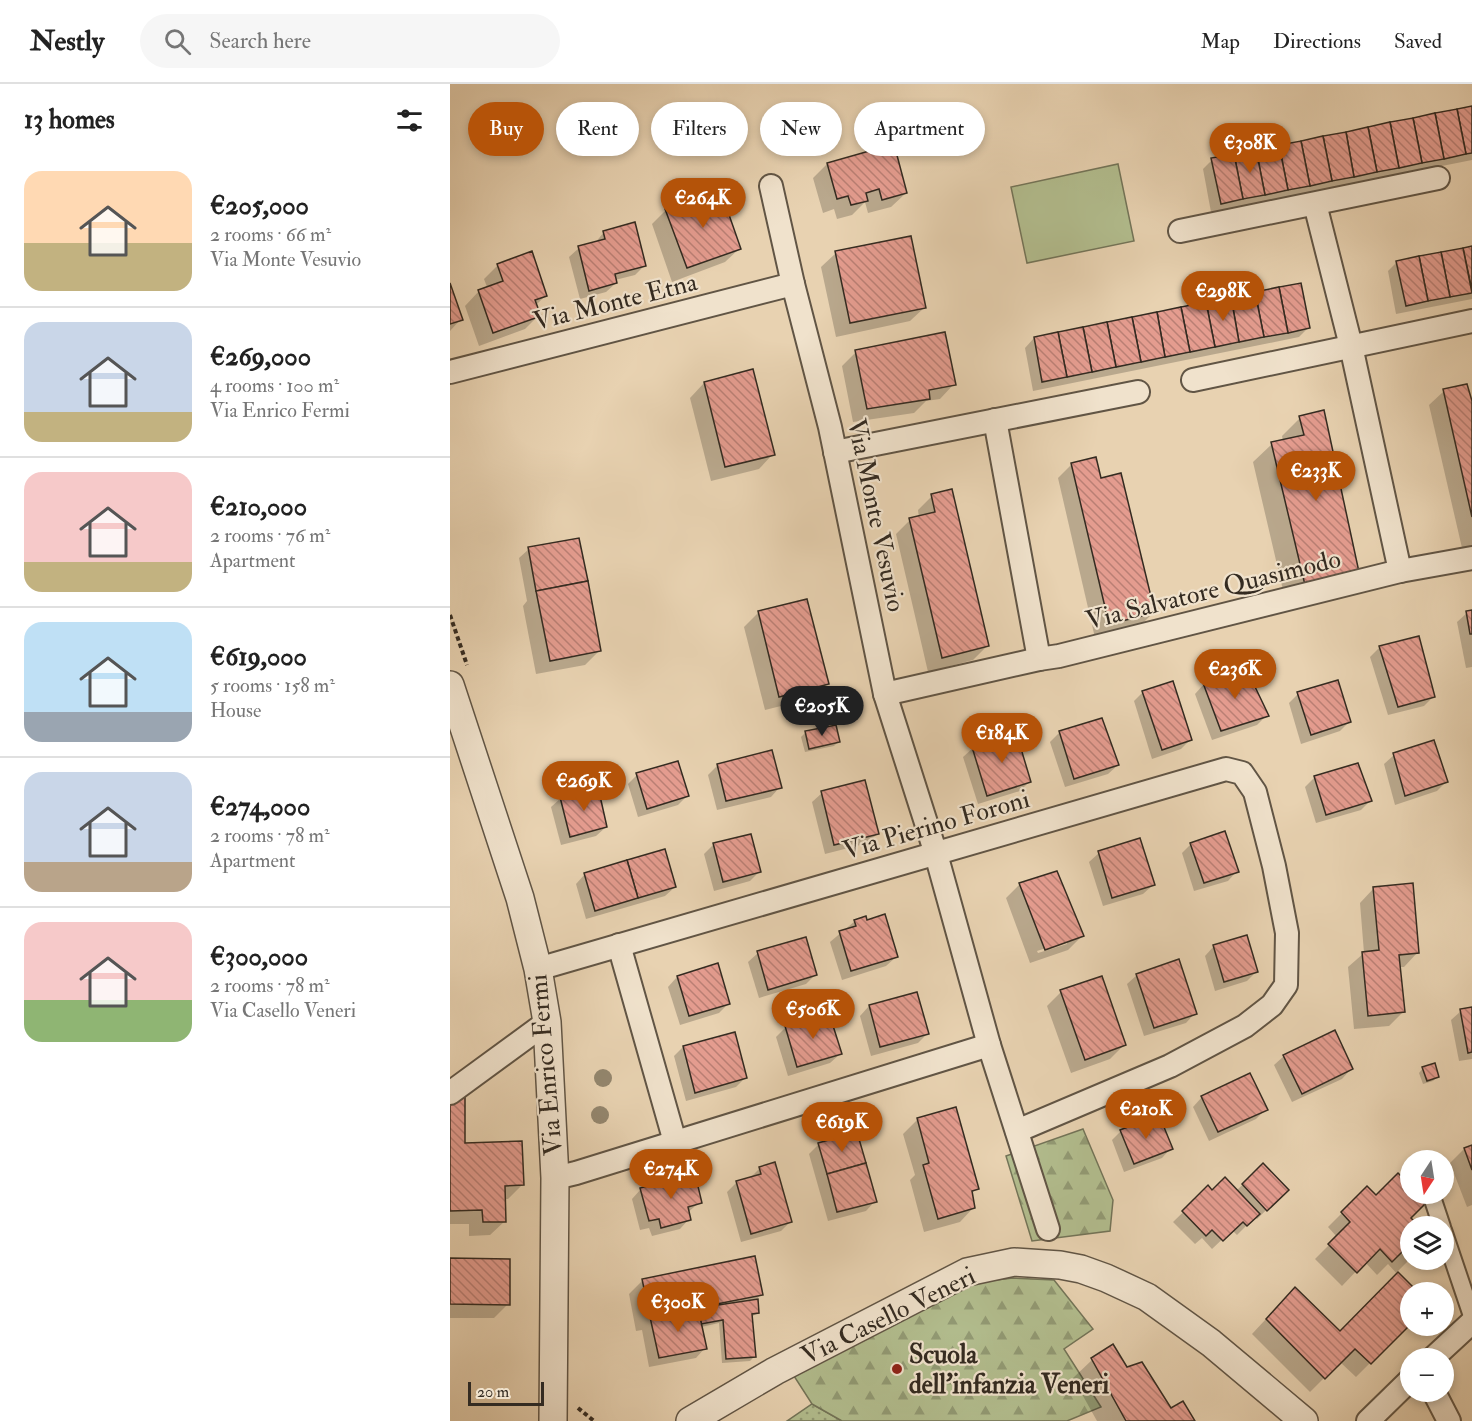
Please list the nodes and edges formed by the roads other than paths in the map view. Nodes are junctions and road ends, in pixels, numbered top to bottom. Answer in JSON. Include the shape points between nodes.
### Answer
{"nodes":[{"id":1,"x":1438,"y":178,"type":"dead end"},
{"id":2,"x":771,"y":186,"type":"dead end"},
{"id":3,"x":1315,"y":204,"type":"junction"},
{"id":4,"x":1180,"y":231,"type":"dead end"},
{"id":5,"x":793,"y":284,"type":"junction"},
{"id":6,"x":1472,"y":321,"type":"edge"},
{"id":7,"x":1351,"y":346,"type":"junction"},
{"id":8,"x":450,"y":372,"type":"edge"},
{"id":9,"x":1193,"y":380,"type":"dead end"},
{"id":10,"x":1138,"y":392,"type":"dead end"},
{"id":11,"x":995,"y":420,"type":"junction"},
{"id":12,"x":835,"y":452,"type":"junction"},
{"id":13,"x":1472,"y":558,"type":"edge"},
{"id":14,"x":1400,"y":572,"type":"junction"},
{"id":15,"x":1039,"y":659,"type":"junction"},
{"id":16,"x":450,"y":686,"type":"edge"},
{"id":17,"x":885,"y":694,"type":"junction"},
{"id":18,"x":936,"y":854,"type":"junction"},
{"id":19,"x":619,"y":945,"type":"junction"},
{"id":20,"x":538,"y":969,"type":"junction"},
{"id":21,"x":547,"y":1022,"type":"junction"},
{"id":22,"x":989,"y":1045,"type":"junction"},
{"id":23,"x":450,"y":1093,"type":"edge"},
{"id":24,"x":1017,"y":1131,"type":"junction"},
{"id":25,"x":675,"y":1142,"type":"junction"},
{"id":26,"x":555,"y":1178,"type":"junction"},
{"id":27,"x":1048,"y":1229,"type":"dead end"},
{"id":28,"x":1454,"y":1264,"type":"edge"},
{"id":29,"x":1472,"y":1316,"type":"edge"},
{"id":30,"x":1472,"y":1322,"type":"edge"},
{"id":31,"x":1444,"y":1348,"type":"edge"},
{"id":32,"x":1400,"y":1390,"type":"edge"},
{"id":33,"x":1439,"y":1402,"type":"edge"},
{"id":34,"x":553,"y":1421,"type":"edge"},
{"id":35,"x":690,"y":1421,"type":"edge"},
{"id":36,"x":1304,"y":1421,"type":"edge"},
{"id":37,"x":1368,"y":1421,"type":"edge"},
{"id":38,"x":1449,"y":1421,"type":"edge"}],
"edges":[{"from":1,"to":3,"type":"street"},
{"from":2,"to":5,"type":"street","name":"Via Monte Vesuvio"},
{"from":3,"to":4,"type":"street"},
{"from":3,"to":7,"type":"street"},
{"from":5,"to":8,"type":"street","name":"Via Monte Etna"},
{"from":5,"to":12,"type":"street","name":"Via Monte Vesuvio"},
{"from":6,"to":7,"type":"street"},
{"from":7,"to":9,"type":"street"},
{"from":7,"to":14,"type":"street"},
{"from":10,"to":11,"type":"street"},
{"from":11,"to":12,"type":"street"},
{"from":11,"to":15,"type":"street"},
{"from":12,"to":17,"type":"street","name":"Via Monte Vesuvio"},
{"from":13,"to":14,"type":"street","name":"Via Salvatore Quasimodo"},
{"from":14,"to":15,"type":"street","name":"Via Salvatore Quasimodo"},
{"from":15,"to":17,"type":"street","name":"Via Salvatore Quasimodo"},
{"from":16,"to":20,"type":"street","name":"Via Enrico Fermi","via":[[520,898]]},
{"from":17,"to":18,"type":"street","name":"Via Monte Vesuvio"},
{"from":18,"to":19,"type":"street","name":"Via Pierino Foroni"},
{"from":18,"to":22,"type":"street","name":"Via Monte Vesuvio"},
{"from":18,"to":24,"type":"street","name":"Via Pierino Foroni","via":[[1226,769],[1242,773],[1255,792],[1287,933],[1286,985],[1272,1005],[1245,1026],[1170,1066]]},
{"from":19,"to":20,"type":"street","name":"Via Pierino Foroni"},
{"from":19,"to":25,"type":"street"},
{"from":20,"to":21,"type":"street","name":"Via Enrico Fermi"},
{"from":21,"to":23,"type":"street"},
{"from":21,"to":26,"type":"street","name":"Via Enrico Fermi"},
{"from":22,"to":24,"type":"street","name":"Via Monte Vesuvio"},
{"from":22,"to":25,"type":"street"},
{"from":24,"to":27,"type":"street","name":"Via Monte Vesuvio"},
{"from":25,"to":26,"type":"street"},
{"from":26,"to":34,"type":"street","name":"Via Enrico Fermi"},
{"from":28,"to":29,"type":"street"},
{"from":30,"to":31,"type":"street"},
{"from":32,"to":37,"type":"street"},
{"from":33,"to":38,"type":"street"},
{"from":35,"to":36,"type":"street","name":"Via Casello Veneri","via":[[774,1371],[967,1272],[1014,1262],[1081,1269],[1147,1297],[1235,1362]]}]}
